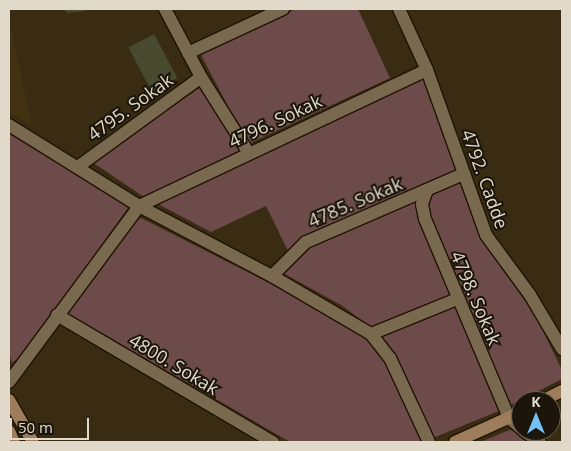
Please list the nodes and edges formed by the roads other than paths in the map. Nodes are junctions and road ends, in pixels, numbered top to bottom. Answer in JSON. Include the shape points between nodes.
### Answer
{"nodes":[{"id":1,"x":165,"y":9,"type":"edge"},
{"id":2,"x":282,"y":9,"type":"edge"},
{"id":3,"x":399,"y":9,"type":"edge"},
{"id":4,"x":188,"y":53,"type":"junction"},
{"id":5,"x":427,"y":70,"type":"junction"},
{"id":6,"x":201,"y":77,"type":"junction"},
{"id":7,"x":9,"y":125,"type":"edge"},
{"id":8,"x":248,"y":152,"type":"junction"},
{"id":9,"x":79,"y":166,"type":"junction"},
{"id":10,"x":463,"y":174,"type":"junction"},
{"id":11,"x":427,"y":190,"type":"junction"},
{"id":12,"x":139,"y":206,"type":"junction"},
{"id":13,"x":272,"y":276,"type":"junction"},
{"id":14,"x":457,"y":299,"type":"junction"},
{"id":15,"x":57,"y":315,"type":"junction"},
{"id":16,"x":370,"y":334,"type":"junction"},
{"id":17,"x":562,"y":349,"type":"edge"},
{"id":18,"x":9,"y":382,"type":"edge"},
{"id":19,"x":9,"y":400,"type":"edge"},
{"id":20,"x":509,"y":418,"type":"joint"},
{"id":21,"x":33,"y":442,"type":"edge"},
{"id":22,"x":272,"y":442,"type":"edge"},
{"id":23,"x":429,"y":442,"type":"edge"},
{"id":24,"x":456,"y":442,"type":"edge"}],
"edges":[{"from":1,"to":4,"type":"street"},
{"from":2,"to":4,"type":"street"},
{"from":3,"to":5,"type":"street","name":"4792. Cadde"},
{"from":4,"to":6,"type":"street"},
{"from":5,"to":8,"type":"street","name":"4796. Sokak"},
{"from":5,"to":10,"type":"street","name":"4792. Cadde"},
{"from":6,"to":8,"type":"street"},
{"from":6,"to":9,"type":"street","name":"4795. Sokak"},
{"from":7,"to":9,"type":"street"},
{"from":8,"to":12,"type":"street","name":"4796. Sokak"},
{"from":9,"to":12,"type":"street"},
{"from":10,"to":11,"type":"street","name":"4785. Sokak"},
{"from":10,"to":17,"type":"street","name":"4792. Cadde","via":[[486,235],[530,295]]},
{"from":11,"to":13,"type":"street","name":"4785. Sokak","via":[[306,242]]},
{"from":11,"to":14,"type":"street","name":"4798. Sokak","via":[[422,211]]},
{"from":12,"to":13,"type":"street"},
{"from":12,"to":15,"type":"street"},
{"from":13,"to":16,"type":"street"},
{"from":14,"to":16,"type":"street"},
{"from":14,"to":20,"type":"street","name":"4798. Sokak"},
{"from":15,"to":18,"type":"street"},
{"from":15,"to":22,"type":"street","name":"4800. Sokak"},
{"from":16,"to":23,"type":"street","via":[[390,358]]},
{"from":19,"to":21,"type":"street"},
{"from":20,"to":24,"type":"street"}]}
